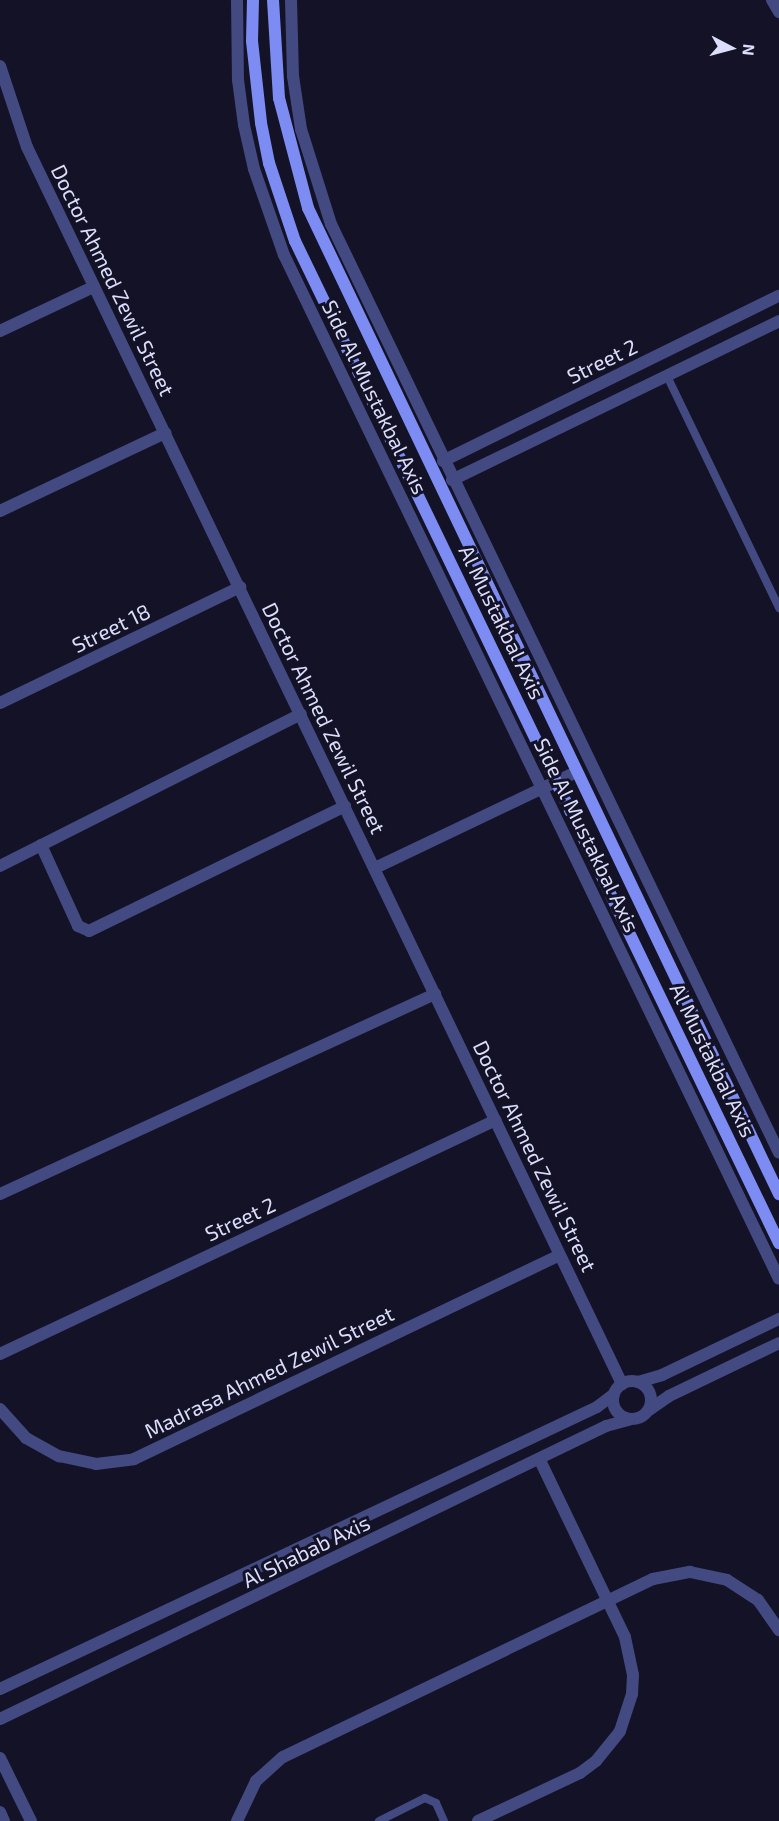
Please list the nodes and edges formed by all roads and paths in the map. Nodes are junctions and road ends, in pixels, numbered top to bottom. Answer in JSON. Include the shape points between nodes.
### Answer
{"nodes":[{"id":1,"x":237,"y":0,"type":"edge"},
{"id":2,"x":253,"y":0,"type":"edge"},
{"id":3,"x":273,"y":0,"type":"edge"},
{"id":4,"x":291,"y":0,"type":"edge"},
{"id":5,"x":772,"y":0,"type":"edge"},
{"id":6,"x":779,"y":12,"type":"edge"},
{"id":7,"x":0,"y":66,"type":"edge"},
{"id":8,"x":93,"y":287,"type":"junction"},
{"id":9,"x":779,"y":296,"type":"edge"},
{"id":10,"x":779,"y":321,"type":"edge"},
{"id":11,"x":0,"y":331,"type":"edge"},
{"id":12,"x":657,"y":356,"type":"junction"},
{"id":13,"x":667,"y":376,"type":"junction"},
{"id":14,"x":165,"y":433,"type":"junction"},
{"id":15,"x":443,"y":461,"type":"junction"},
{"id":16,"x":452,"y":480,"type":"junction"},
{"id":17,"x":0,"y":511,"type":"edge"},
{"id":18,"x":240,"y":587,"type":"junction"},
{"id":19,"x":779,"y":608,"type":"edge"},
{"id":20,"x":0,"y":703,"type":"edge"},
{"id":21,"x":301,"y":714,"type":"junction"},
{"id":22,"x":576,"y":772,"type":"junction"},
{"id":23,"x":557,"y":781,"type":"junction"},
{"id":24,"x":542,"y":788,"type":"junction"},
{"id":25,"x":345,"y":806,"type":"junction"},
{"id":26,"x":41,"y":845,"type":"junction"},
{"id":27,"x":0,"y":866,"type":"edge"},
{"id":28,"x":375,"y":868,"type":"junction"},
{"id":29,"x":435,"y":994,"type":"junction"},
{"id":30,"x":496,"y":1120,"type":"junction"},
{"id":31,"x":779,"y":1153,"type":"edge"},
{"id":32,"x":0,"y":1194,"type":"edge"},
{"id":33,"x":779,"y":1194,"type":"edge"},
{"id":34,"x":779,"y":1243,"type":"edge"},
{"id":35,"x":560,"y":1255,"type":"junction"},
{"id":36,"x":779,"y":1279,"type":"edge"},
{"id":37,"x":779,"y":1319,"type":"edge"},
{"id":38,"x":779,"y":1343,"type":"edge"},
{"id":39,"x":0,"y":1354,"type":"edge"},
{"id":40,"x":638,"y":1382,"type":"junction"},
{"id":41,"x":622,"y":1384,"type":"junction"},
{"id":42,"x":614,"y":1394,"type":"junction"},
{"id":43,"x":0,"y":1409,"type":"edge"},
{"id":44,"x":649,"y":1410,"type":"junction"},
{"id":45,"x":629,"y":1419,"type":"junction"},
{"id":46,"x":540,"y":1460,"type":"junction"},
{"id":47,"x":607,"y":1600,"type":"junction"},
{"id":48,"x":779,"y":1630,"type":"edge"},
{"id":49,"x":0,"y":1689,"type":"edge"},
{"id":50,"x":0,"y":1719,"type":"edge"},
{"id":51,"x":0,"y":1758,"type":"edge"},
{"id":52,"x":0,"y":1812,"type":"edge"},
{"id":53,"x":4,"y":1821,"type":"edge"},
{"id":54,"x":31,"y":1821,"type":"edge"},
{"id":55,"x":237,"y":1821,"type":"edge"},
{"id":56,"x":379,"y":1821,"type":"edge"},
{"id":57,"x":444,"y":1821,"type":"edge"},
{"id":58,"x":478,"y":1821,"type":"edge"}],
"edges":[{"from":1,"to":24,"type":"street","name":"Side Al Mustakbal Axis","via":[[238,80],[244,125],[271,224]]},
{"from":2,"to":23,"type":"street","name":"Al Mustakbal Axis","via":[[252,41],[261,123],[272,173],[295,241]]},
{"from":3,"to":22,"type":"street","name":"Al Mustakbal Axis","via":[[279,98],[308,208]]},
{"from":4,"to":15,"type":"street","name":"Side Al Mustakbal Axis","via":[[293,76],[314,181]]},
{"from":5,"to":6,"type":"street"},
{"from":7,"to":8,"type":"street","name":"Doctor Ahmed Zewil Street","via":[[27,147]]},
{"from":8,"to":11,"type":"street"},
{"from":8,"to":14,"type":"street","name":"Doctor Ahmed Zewil Street"},
{"from":9,"to":12,"type":"street","name":"Street 2"},
{"from":10,"to":13,"type":"street","name":"Street 2"},
{"from":12,"to":13,"type":"street"},
{"from":12,"to":15,"type":"street","name":"Street 2"},
{"from":13,"to":16,"type":"street","name":"Street 2"},
{"from":13,"to":19,"type":"lane"},
{"from":14,"to":17,"type":"street"},
{"from":14,"to":18,"type":"street","name":"Doctor Ahmed Zewil Street"},
{"from":15,"to":16,"type":"street","name":"Side Al Mustakbal Axis"},
{"from":16,"to":31,"type":"street","name":"Side Al Mustakbal Axis"},
{"from":18,"to":20,"type":"street","name":"Street 18"},
{"from":18,"to":21,"type":"street","name":"Doctor Ahmed Zewil Street"},
{"from":21,"to":25,"type":"street","name":"Doctor Ahmed Zewil Street"},
{"from":21,"to":26,"type":"street"},
{"from":22,"to":23,"type":"street"},
{"from":22,"to":33,"type":"street","name":"Al Mustakbal Axis"},
{"from":23,"to":24,"type":"street"},
{"from":23,"to":34,"type":"street","name":"Al Mustakbal Axis"},
{"from":24,"to":28,"type":"street"},
{"from":24,"to":36,"type":"street","name":"Side Al Mustakbal Axis"},
{"from":25,"to":26,"type":"street","via":[[89,931],[78,926]]},
{"from":25,"to":28,"type":"street","name":"Doctor Ahmed Zewil Street"},
{"from":26,"to":27,"type":"street"},
{"from":28,"to":29,"type":"street","name":"Doctor Ahmed Zewil Street"},
{"from":29,"to":30,"type":"street","name":"Doctor Ahmed Zewil Street"},
{"from":29,"to":32,"type":"street"},
{"from":30,"to":35,"type":"street","name":"Doctor Ahmed Zewil Street"},
{"from":30,"to":39,"type":"street","name":"Street 2"},
{"from":35,"to":41,"type":"street","name":"Doctor Ahmed Zewil Street"},
{"from":35,"to":43,"type":"street","name":"Madrasa Ahmed Zewil Street","via":[[134,1459],[96,1464],[59,1456],[26,1437]]},
{"from":37,"to":40,"type":"street","via":[[662,1375]]},
{"from":38,"to":44,"type":"street","via":[[669,1396]]},
{"from":40,"to":41,"type":"street"},
{"from":40,"to":44,"type":"street","via":[[649,1391]]},
{"from":41,"to":42,"type":"street"},
{"from":42,"to":45,"type":"street","via":[[617,1412]]},
{"from":42,"to":49,"type":"street","name":"Al Shabab Axis","via":[[597,1407]]},
{"from":44,"to":45,"type":"street","via":[[638,1419]]},
{"from":45,"to":46,"type":"street","name":"Al Shabab Axis","via":[[606,1426]]},
{"from":46,"to":47,"type":"street"},
{"from":46,"to":50,"type":"street","name":"Al Shabab Axis"},
{"from":47,"to":48,"type":"street","via":[[672,1574],[709,1574],[743,1588],[758,1600]]},
{"from":47,"to":55,"type":"street","via":[[283,1757],[256,1781]]},
{"from":47,"to":58,"type":"street","via":[[625,1637],[633,1675],[632,1694],[620,1731],[609,1747],[580,1773]]},
{"from":51,"to":54,"type":"street"},
{"from":52,"to":53,"type":"street"},
{"from":56,"to":57,"type":"lane","via":[[425,1798],[435,1803]]}]}
